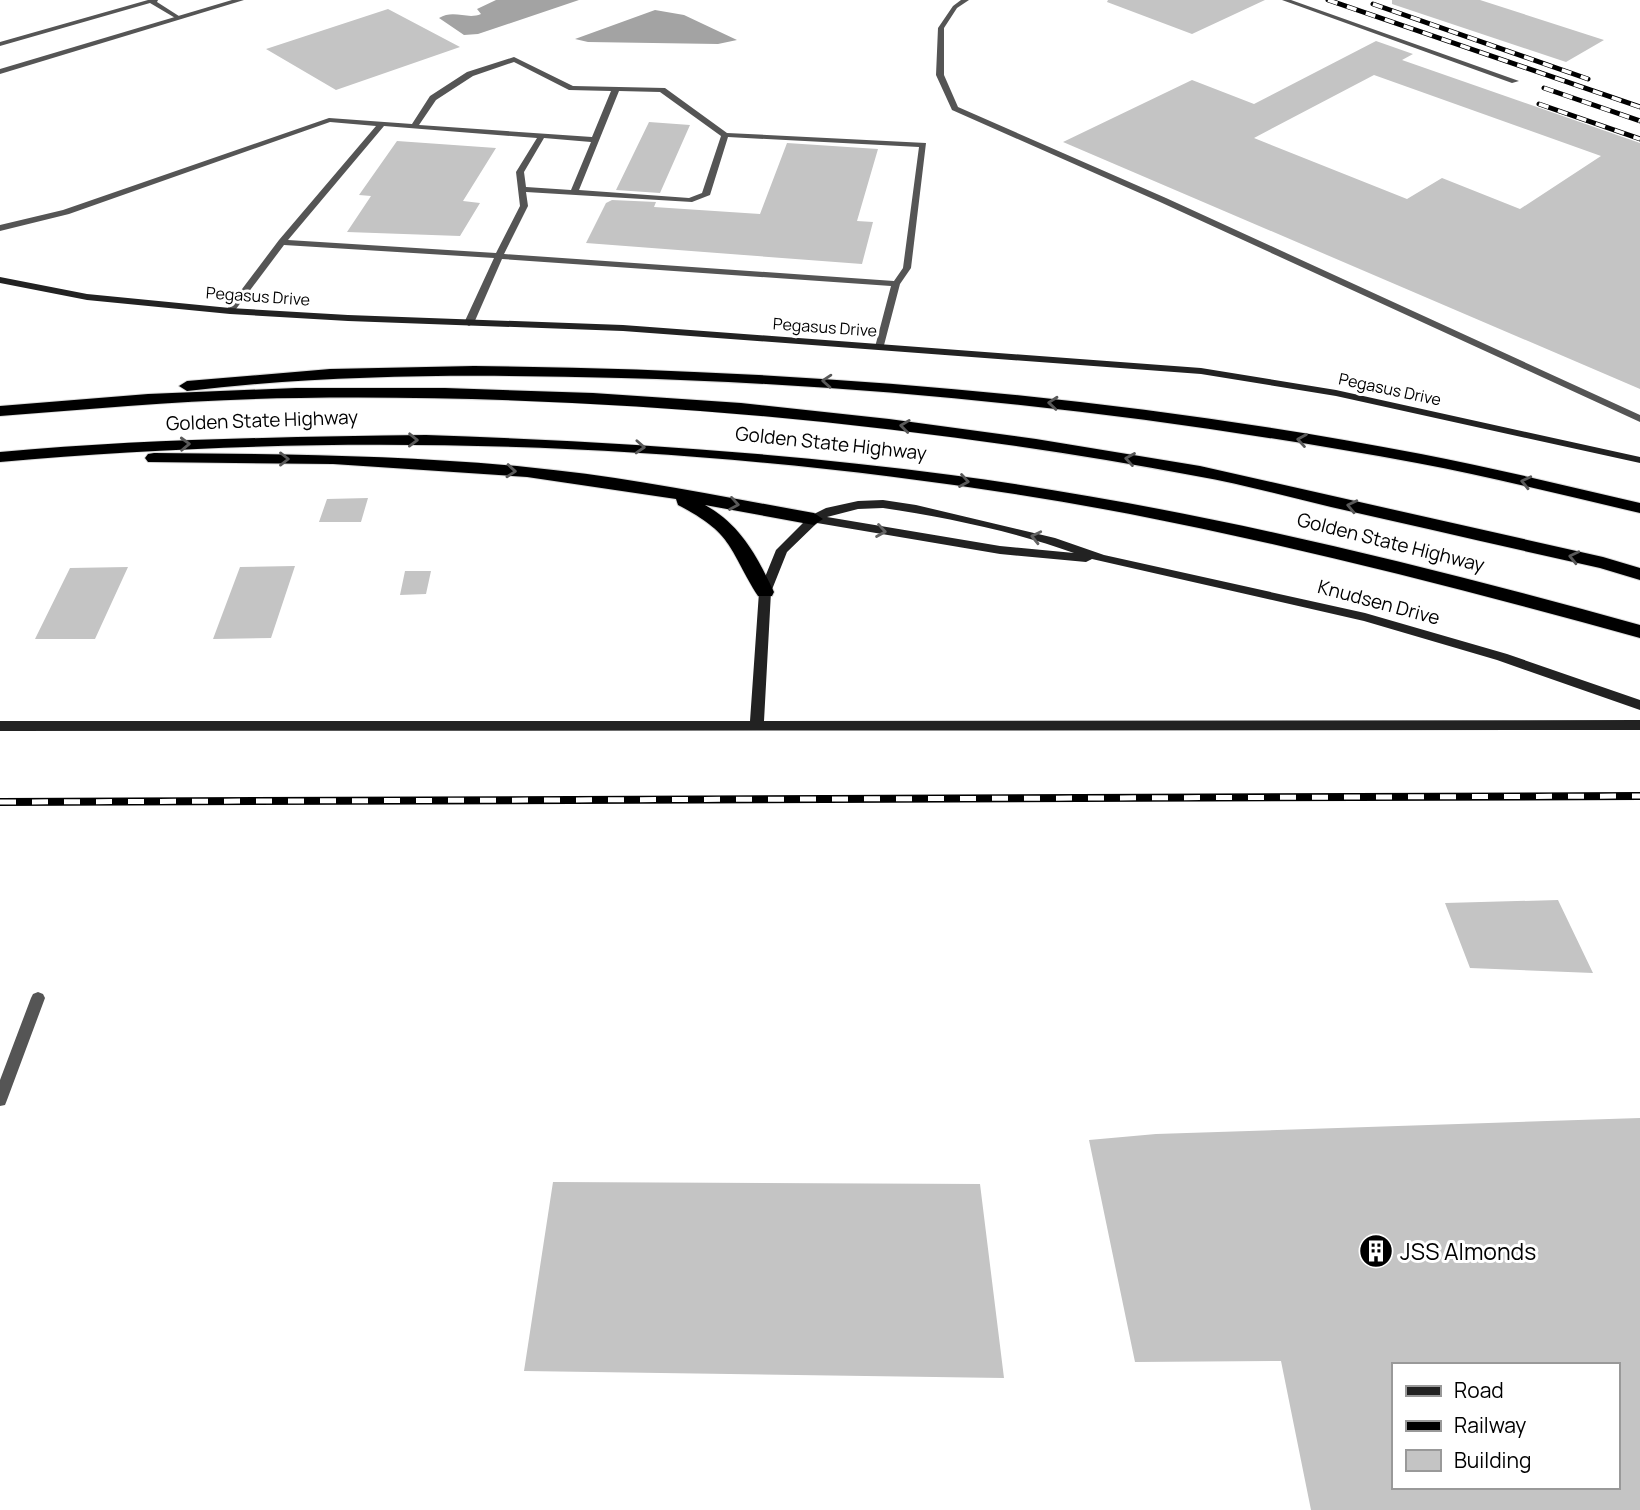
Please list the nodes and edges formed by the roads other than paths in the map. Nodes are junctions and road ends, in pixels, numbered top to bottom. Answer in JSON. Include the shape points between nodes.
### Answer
{"nodes":[{"id":1,"x":240,"y":0,"type":"edge"},
{"id":2,"x":966,"y":0,"type":"edge"},
{"id":3,"x":1285,"y":0,"type":"edge"},
{"id":4,"x":153,"y":1,"type":"edge"},
{"id":5,"x":179,"y":18,"type":"junction"},
{"id":6,"x":0,"y":44,"type":"edge"},
{"id":7,"x":0,"y":72,"type":"edge"},
{"id":8,"x":1515,"y":81,"type":"dead end"},
{"id":9,"x":616,"y":89,"type":"junction"},
{"id":10,"x":382,"y":124,"type":"junction"},
{"id":11,"x":414,"y":127,"type":"junction"},
{"id":12,"x":724,"y":135,"type":"junction"},
{"id":13,"x":541,"y":136,"type":"junction"},
{"id":14,"x":596,"y":139,"type":"junction"},
{"id":15,"x":523,"y":189,"type":"junction"},
{"id":16,"x":574,"y":192,"type":"junction"},
{"id":17,"x":0,"y":228,"type":"edge"},
{"id":18,"x":282,"y":242,"type":"junction"},
{"id":19,"x":499,"y":256,"type":"junction"},
{"id":20,"x":0,"y":280,"type":"edge"},
{"id":21,"x":896,"y":284,"type":"junction"},
{"id":22,"x":230,"y":311,"type":"junction"},
{"id":23,"x":469,"y":323,"type":"junction"},
{"id":24,"x":880,"y":347,"type":"junction"},
{"id":25,"x":7,"y":410,"type":"edge"},
{"id":26,"x":1640,"y":419,"type":"edge"},
{"id":27,"x":10,"y":456,"type":"edge"},
{"id":28,"x":1640,"y":460,"type":"edge"},
{"id":29,"x":667,"y":492,"type":"junction"},
{"id":30,"x":1640,"y":508,"type":"edge"},
{"id":31,"x":814,"y":519,"type":"junction"},
{"id":32,"x":1101,"y":558,"type":"junction"},
{"id":33,"x":1640,"y":574,"type":"edge"},
{"id":34,"x":765,"y":592,"type":"junction"},
{"id":35,"x":1640,"y":632,"type":"edge"},
{"id":36,"x":1640,"y":705,"type":"edge"},
{"id":37,"x":757,"y":724,"type":"junction"},
{"id":38,"x":1640,"y":725,"type":"edge"},
{"id":39,"x":0,"y":726,"type":"edge"},
{"id":40,"x":38,"y":998,"type":"dead end"},
{"id":41,"x":0,"y":1100,"type":"edge"}],
"edges":[{"from":1,"to":5,"type":"street"},
{"from":2,"to":26,"type":"lane","via":[[955,7],[941,28],[940,75],[955,108]]},
{"from":3,"to":8,"type":"lane"},
{"from":4,"to":5,"type":"lane"},
{"from":4,"to":6,"type":"lane"},
{"from":5,"to":7,"type":"street"},
{"from":9,"to":11,"type":"lane","via":[[572,88],[514,59],[470,75],[433,98]]},
{"from":9,"to":12,"type":"lane","via":[[662,90]]},
{"from":9,"to":14,"type":"lane"},
{"from":10,"to":11,"type":"lane"},
{"from":10,"to":17,"type":"lane","via":[[329,120],[66,212]]},
{"from":10,"to":18,"type":"lane"},
{"from":11,"to":13,"type":"lane"},
{"from":12,"to":16,"type":"lane","via":[[706,195],[689,200]]},
{"from":12,"to":21,"type":"lane","via":[[923,145],[907,268]]},
{"from":13,"to":14,"type":"lane"},
{"from":13,"to":15,"type":"lane","via":[[520,172]]},
{"from":14,"to":16,"type":"lane"},
{"from":15,"to":16,"type":"lane"},
{"from":15,"to":19,"type":"lane","via":[[524,206]]},
{"from":18,"to":19,"type":"lane"},
{"from":18,"to":22,"type":"lane"},
{"from":19,"to":21,"type":"lane"},
{"from":19,"to":23,"type":"lane"},
{"from":20,"to":22,"type":"street","name":"Pegasus Drive","via":[[87,297]]},
{"from":21,"to":24,"type":"lane"},
{"from":22,"to":23,"type":"street","name":"Pegasus Drive"},
{"from":23,"to":24,"type":"street","name":"Pegasus Drive","via":[[623,328]]},
{"from":24,"to":28,"type":"street","name":"Pegasus Drive","via":[[1135,364],[1268,381]]},
{"from":30,"to":25,"type":"highway","one_way":true,"via":[[1419,458],[1102,409],[827,381],[482,370],[359,374],[230,380]]},
{"from":33,"to":25,"type":"highway","name":"Golden State Highway","one_way":true,"via":[[1187,468],[1017,440],[720,405],[352,393]]},
{"from":27,"to":29,"type":"highway","one_way":true,"via":[[412,464],[527,472]]},
{"from":27,"to":35,"type":"highway","name":"Golden State Highway","one_way":true,"via":[[337,439],[502,441],[667,449],[898,471],[1219,525],[1387,562]]},
{"from":29,"to":31,"type":"highway","one_way":true},
{"from":29,"to":34,"type":"highway","via":[[737,535]]},
{"from":31,"to":32,"type":"street","name":"Knudsen Drive","one_way":true,"via":[[1000,550]]},
{"from":32,"to":31,"type":"street","name":"Knudsen Drive","one_way":true,"via":[[1055,541],[894,506],[858,505]]},
{"from":31,"to":34,"type":"street","name":"Knudsen Drive","via":[[782,550]]},
{"from":32,"to":36,"type":"street","name":"Knudsen Drive","via":[[1365,617]]},
{"from":34,"to":37,"type":"street","name":"Knudsen Drive"},
{"from":37,"to":38,"type":"street"},
{"from":37,"to":39,"type":"street"},
{"from":40,"to":41,"type":"lane"}]}
